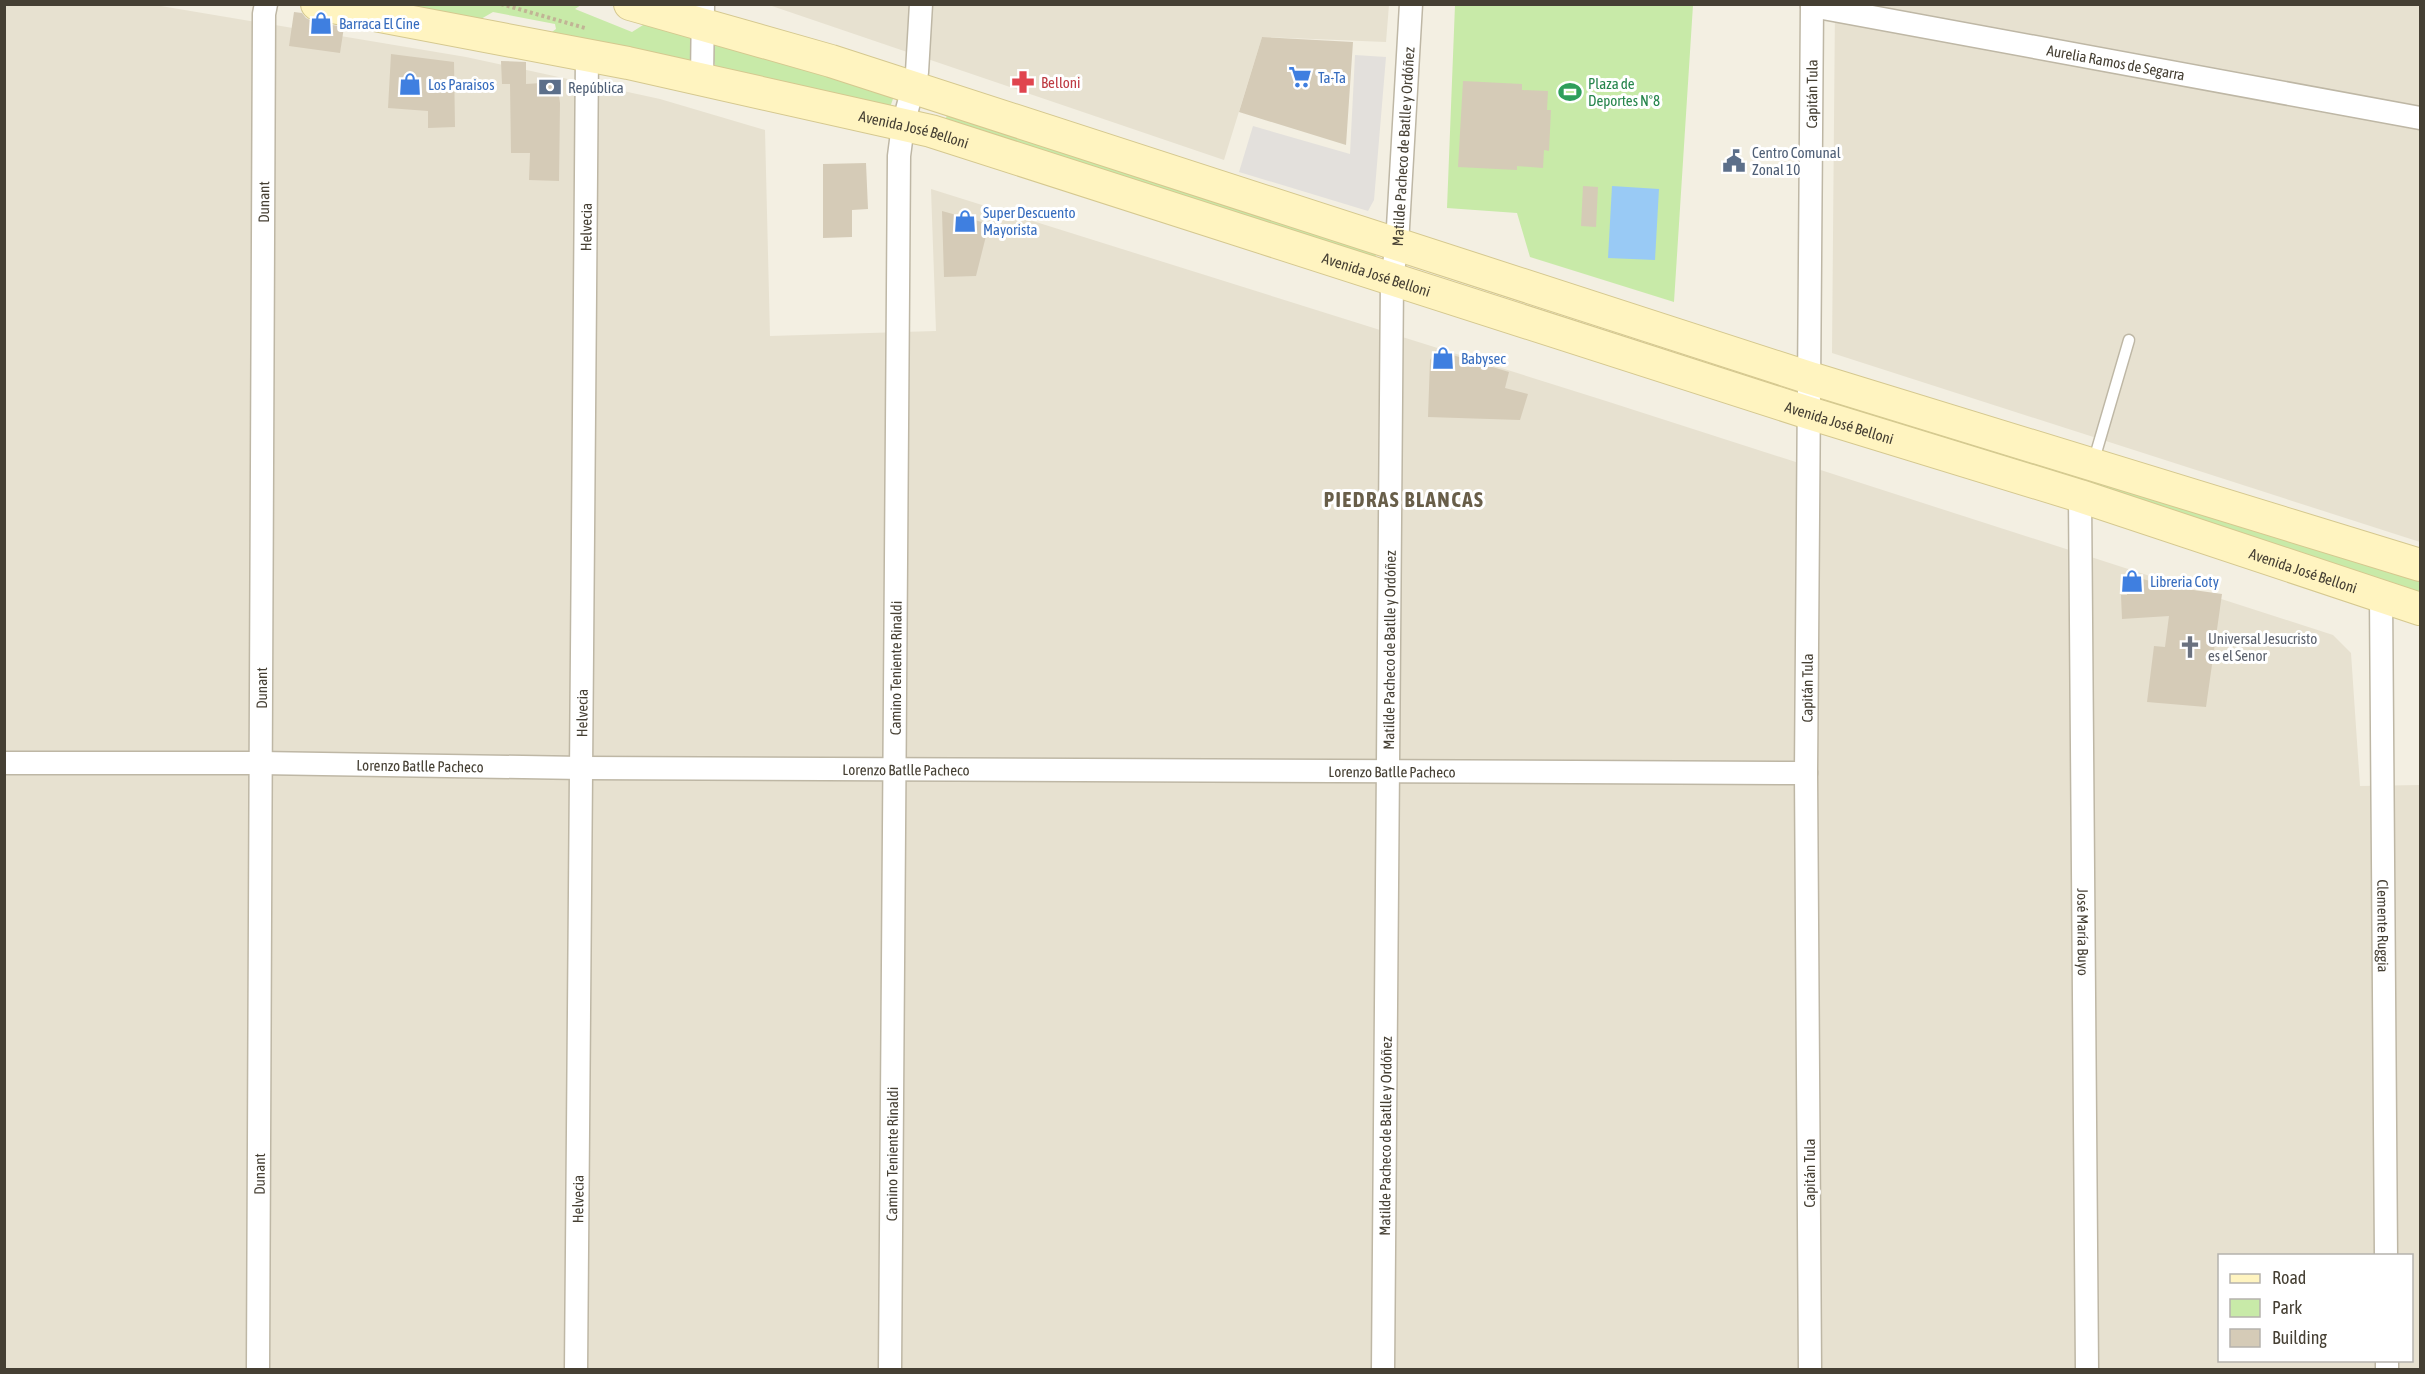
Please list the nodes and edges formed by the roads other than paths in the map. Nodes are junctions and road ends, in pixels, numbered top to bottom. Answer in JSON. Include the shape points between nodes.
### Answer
{"nodes":[{"id":1,"x":266,"y":4,"type":"edge"},
{"id":2,"x":317,"y":4,"type":"edge"},
{"id":3,"x":630,"y":4,"type":"edge"},
{"id":4,"x":921,"y":4,"type":"edge"},
{"id":5,"x":1411,"y":4,"type":"edge"},
{"id":6,"x":1812,"y":5,"type":"edge"},
{"id":7,"x":703,"y":15,"type":"edge"},
{"id":8,"x":587,"y":56,"type":"junction"},
{"id":9,"x":702,"y":79,"type":"junction"},
{"id":10,"x":914,"y":88,"type":"junction"},
{"id":11,"x":2421,"y":118,"type":"edge"},
{"id":12,"x":903,"y":125,"type":"junction"},
{"id":13,"x":1397,"y":244,"type":"junction"},
{"id":14,"x":1392,"y":279,"type":"junction"},
{"id":15,"x":2129,"y":340,"type":"dead end"},
{"id":16,"x":1810,"y":378,"type":"junction"},
{"id":17,"x":1809,"y":413,"type":"junction"},
{"id":18,"x":2093,"y":464,"type":"junction"},
{"id":19,"x":2080,"y":496,"type":"junction"},
{"id":20,"x":2421,"y":565,"type":"edge"},
{"id":21,"x":2381,"y":596,"type":"junction"},
{"id":22,"x":2421,"y":609,"type":"edge"},
{"id":23,"x":260,"y":762,"type":"junction"},
{"id":24,"x":4,"y":763,"type":"edge"},
{"id":25,"x":582,"y":768,"type":"junction"},
{"id":26,"x":894,"y":769,"type":"junction"},
{"id":27,"x":1388,"y":771,"type":"junction"},
{"id":28,"x":1806,"y":772,"type":"junction"},
{"id":29,"x":2386,"y":1254,"type":"edge"},
{"id":30,"x":258,"y":1370,"type":"edge"},
{"id":31,"x":576,"y":1370,"type":"edge"},
{"id":32,"x":890,"y":1370,"type":"edge"},
{"id":33,"x":1383,"y":1370,"type":"edge"},
{"id":34,"x":1810,"y":1370,"type":"edge"},
{"id":35,"x":2087,"y":1370,"type":"edge"}],
"edges":[{"from":1,"to":23,"type":"street","name":"Dunant"},
{"from":2,"to":8,"type":"main road","name":"Avenida José Belloni"},
{"from":3,"to":7,"type":"main road"},
{"from":4,"to":10,"type":"street","name":"Camino Teniente Rinaldi"},
{"from":5,"to":13,"type":"street","name":"Matilde Pacheco de Batlle y Ordóñez"},
{"from":6,"to":11,"type":"street","name":"Aurelia Ramos de Segarra"},
{"from":6,"to":16,"type":"street","name":"Capitán Tula"},
{"from":7,"to":9,"type":"street"},
{"from":7,"to":10,"type":"main road"},
{"from":8,"to":9,"type":"main road","name":"Avenida José Belloni"},
{"from":8,"to":25,"type":"street","name":"Helvecia"},
{"from":9,"to":12,"type":"main road","name":"Avenida José Belloni"},
{"from":10,"to":12,"type":"street","name":"Camino Teniente Rinaldi"},
{"from":10,"to":13,"type":"main road"},
{"from":12,"to":14,"type":"main road","name":"Avenida José Belloni"},
{"from":12,"to":26,"type":"street","name":"Camino Teniente Rinaldi","via":[[899,156]]},
{"from":13,"to":14,"type":"street","name":"Matilde Pacheco de Batlle y Ordóñez"},
{"from":13,"to":16,"type":"main road"},
{"from":14,"to":17,"type":"main road","name":"Avenida José Belloni"},
{"from":14,"to":27,"type":"street","name":"Matilde Pacheco de Batlle y Ordóñez"},
{"from":15,"to":18,"type":"lane"},
{"from":16,"to":17,"type":"street","name":"Capitán Tula"},
{"from":16,"to":18,"type":"main road"},
{"from":17,"to":19,"type":"main road","name":"Avenida José Belloni"},
{"from":17,"to":28,"type":"street","name":"Capitán Tula"},
{"from":18,"to":20,"type":"main road"},
{"from":19,"to":21,"type":"main road","name":"Avenida José Belloni"},
{"from":19,"to":35,"type":"street","name":"José María Buyo"},
{"from":21,"to":22,"type":"main road","name":"Avenida José Belloni"},
{"from":21,"to":29,"type":"street","name":"Clemente Ruggia"},
{"from":23,"to":24,"type":"street","name":"Lorenzo Batlle Pacheco"},
{"from":23,"to":25,"type":"street","name":"Lorenzo Batlle Pacheco"},
{"from":23,"to":30,"type":"street","name":"Dunant"},
{"from":25,"to":26,"type":"street","name":"Lorenzo Batlle Pacheco"},
{"from":25,"to":31,"type":"street","name":"Helvecia"},
{"from":26,"to":27,"type":"street","name":"Lorenzo Batlle Pacheco"},
{"from":26,"to":32,"type":"street","name":"Camino Teniente Rinaldi"},
{"from":27,"to":28,"type":"street","name":"Lorenzo Batlle Pacheco"},
{"from":27,"to":33,"type":"street","name":"Matilde Pacheco de Batlle y Ordóñez"},
{"from":28,"to":34,"type":"street","name":"Capitán Tula"}]}
